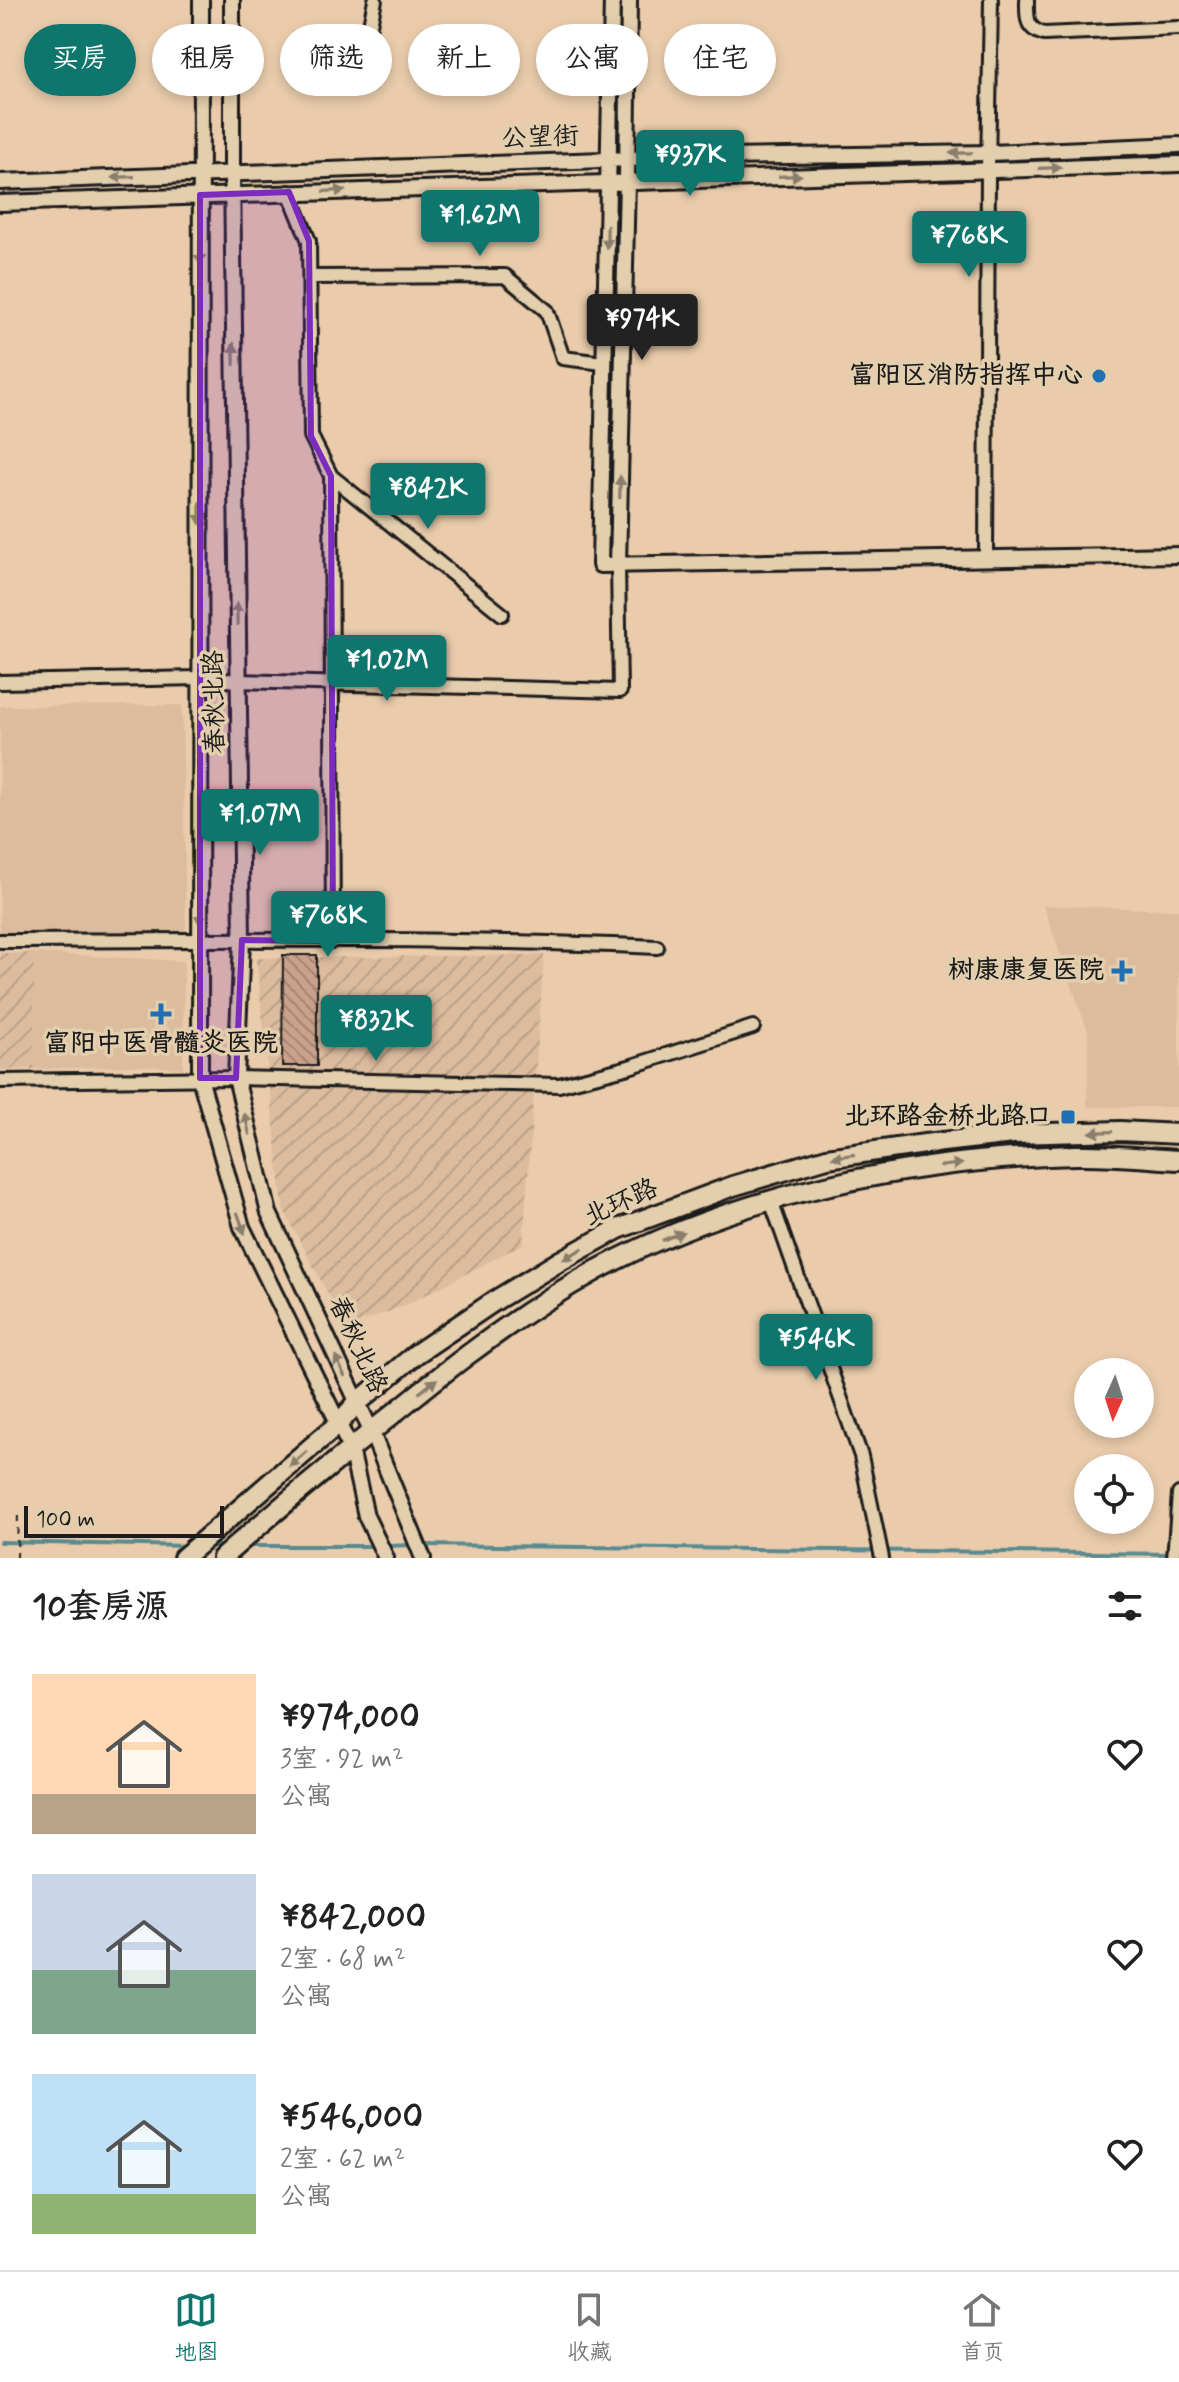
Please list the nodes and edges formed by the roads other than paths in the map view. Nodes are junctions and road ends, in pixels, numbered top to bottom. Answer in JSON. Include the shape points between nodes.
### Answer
{"nodes":[{"id":1,"x":201,"y":0,"type":"edge"},
{"id":2,"x":232,"y":0,"type":"edge"},
{"id":3,"x":375,"y":0,"type":"edge"},
{"id":4,"x":612,"y":0,"type":"edge"},
{"id":5,"x":629,"y":0,"type":"edge"},
{"id":6,"x":991,"y":0,"type":"edge"},
{"id":7,"x":1027,"y":0,"type":"edge"},
{"id":8,"x":370,"y":24,"type":"edge"},
{"id":9,"x":1179,"y":28,"type":"edge"},
{"id":10,"x":1179,"y":145,"type":"edge"},
{"id":11,"x":989,"y":153,"type":"junction"},
{"id":12,"x":608,"y":159,"type":"junction"},
{"id":13,"x":628,"y":159,"type":"junction"},
{"id":14,"x":1179,"y":164,"type":"edge"},
{"id":15,"x":988,"y":169,"type":"junction"},
{"id":16,"x":232,"y":174,"type":"junction"},
{"id":17,"x":201,"y":175,"type":"junction"},
{"id":18,"x":608,"y":181,"type":"junction"},
{"id":19,"x":627,"y":181,"type":"junction"},
{"id":20,"x":0,"y":182,"type":"edge"},
{"id":21,"x":289,"y":192,"type":"junction"},
{"id":22,"x":232,"y":194,"type":"junction"},
{"id":23,"x":200,"y":195,"type":"junction"},
{"id":24,"x":0,"y":203,"type":"edge"},
{"id":25,"x":310,"y":277,"type":"junction"},
{"id":26,"x":603,"y":363,"type":"junction"},
{"id":27,"x":331,"y":476,"type":"junction"},
{"id":28,"x":1179,"y":555,"type":"edge"},
{"id":29,"x":986,"y":559,"type":"junction"},
{"id":30,"x":618,"y":565,"type":"junction"},
{"id":31,"x":502,"y":614,"type":"dead end"},
{"id":32,"x":200,"y":678,"type":"junction"},
{"id":33,"x":238,"y":681,"type":"junction"},
{"id":34,"x":0,"y":682,"type":"edge"},
{"id":35,"x":332,"y":683,"type":"junction"},
{"id":36,"x":200,"y":940,"type":"junction"},
{"id":37,"x":242,"y":940,"type":"junction"},
{"id":38,"x":0,"y":941,"type":"edge"},
{"id":39,"x":333,"y":941,"type":"junction"},
{"id":40,"x":657,"y":947,"type":"dead end"},
{"id":41,"x":753,"y":1027,"type":"dead end"},
{"id":42,"x":200,"y":1078,"type":"junction"},
{"id":43,"x":236,"y":1078,"type":"junction"},
{"id":44,"x":0,"y":1081,"type":"edge"},
{"id":45,"x":1179,"y":1134,"type":"edge"},
{"id":46,"x":1179,"y":1160,"type":"edge"},
{"id":47,"x":771,"y":1201,"type":"junction"},
{"id":48,"x":357,"y":1403,"type":"junction"},
{"id":49,"x":338,"y":1424,"type":"junction"},
{"id":50,"x":371,"y":1431,"type":"junction"},
{"id":51,"x":351,"y":1449,"type":"junction"},
{"id":52,"x":1179,"y":1494,"type":"edge"},
{"id":53,"x":183,"y":1558,"type":"edge"},
{"id":54,"x":222,"y":1558,"type":"edge"},
{"id":55,"x":386,"y":1558,"type":"edge"},
{"id":56,"x":423,"y":1558,"type":"edge"},
{"id":57,"x":882,"y":1558,"type":"edge"},
{"id":58,"x":1174,"y":1558,"type":"edge"}],
"edges":[{"from":1,"to":17,"type":"street","name":"春秋北路"},
{"from":2,"to":16,"type":"street","name":"春秋北路"},
{"from":3,"to":8,"type":"street"},
{"from":4,"to":12,"type":"street"},
{"from":5,"to":13,"type":"street"},
{"from":6,"to":11,"type":"street"},
{"from":7,"to":9,"type":"street","via":[[1030,26],[1044,34]]},
{"from":10,"to":11,"type":"street","name":"公望街"},
{"from":11,"to":13,"type":"street","name":"公望街","one_way":true},
{"from":11,"to":15,"type":"street"},
{"from":12,"to":13,"type":"street","name":"公望街"},
{"from":12,"to":16,"type":"street","name":"公望街"},
{"from":12,"to":18,"type":"street"},
{"from":13,"to":19,"type":"street"},
{"from":15,"to":14,"type":"street","name":"公望街","one_way":true},
{"from":19,"to":15,"type":"street","name":"公望街","one_way":true},
{"from":15,"to":29,"type":"street"},
{"from":16,"to":17,"type":"street","name":"公望街"},
{"from":16,"to":22,"type":"street","name":"春秋北路"},
{"from":17,"to":20,"type":"street","name":"公望街","one_way":true},
{"from":17,"to":23,"type":"street","name":"春秋北路"},
{"from":18,"to":19,"type":"street","name":"公望街"},
{"from":21,"to":18,"type":"street","name":"公望街","one_way":true},
{"from":18,"to":26,"type":"street","one_way":true},
{"from":30,"to":19,"type":"street","one_way":true},
{"from":21,"to":22,"type":"street","name":"公望街"},
{"from":21,"to":25,"type":"street","via":[[309,241]]},
{"from":22,"to":23,"type":"street","name":"公望街"},
{"from":33,"to":22,"type":"street","name":"春秋北路","one_way":true},
{"from":23,"to":24,"type":"street","name":"公望街"},
{"from":23,"to":32,"type":"street","name":"春秋北路","one_way":true},
{"from":25,"to":26,"type":"street","via":[[505,276],[547,311],[563,358]]},
{"from":25,"to":27,"type":"street","via":[[311,436]]},
{"from":26,"to":30,"type":"street","via":[[600,565]]},
{"from":27,"to":31,"type":"street"},
{"from":27,"to":35,"type":"street"},
{"from":28,"to":29,"type":"street"},
{"from":29,"to":30,"type":"street"},
{"from":30,"to":35,"type":"street","via":[[620,691]]},
{"from":32,"to":33,"type":"street"},
{"from":32,"to":34,"type":"street"},
{"from":32,"to":36,"type":"street","name":"春秋北路","one_way":true},
{"from":33,"to":35,"type":"street"},
{"from":33,"to":37,"type":"street","name":"春秋北路"},
{"from":35,"to":39,"type":"street"},
{"from":36,"to":37,"type":"street"},
{"from":36,"to":38,"type":"street"},
{"from":36,"to":42,"type":"street","name":"春秋北路"},
{"from":37,"to":39,"type":"street"},
{"from":37,"to":43,"type":"street","name":"春秋北路"},
{"from":39,"to":40,"type":"street"},
{"from":41,"to":43,"type":"street","via":[[559,1085]]},
{"from":42,"to":43,"type":"street"},
{"from":42,"to":44,"type":"street"},
{"from":42,"to":49,"type":"street","name":"春秋北路","one_way":true,"via":[[242,1227]]},
{"from":48,"to":43,"type":"street","name":"春秋北路","one_way":true,"via":[[269,1213]]},
{"from":45,"to":48,"type":"main road","name":"北环路","one_way":true,"via":[[1013,1134],[827,1158],[733,1186],[618,1229],[560,1261],[416,1354]]},
{"from":47,"to":46,"type":"main road","name":"北环路","one_way":true,"via":[[843,1182],[989,1160],[1079,1154]]},
{"from":50,"to":47,"type":"main road","name":"北环路","one_way":true,"via":[[486,1340],[585,1277],[670,1237]]},
{"from":47,"to":57,"type":"street","via":[[861,1456]]},
{"from":48,"to":49,"type":"main road","name":"北环路"},
{"from":48,"to":50,"type":"street","name":"春秋北路"},
{"from":49,"to":51,"type":"street","name":"春秋北路"},
{"from":49,"to":53,"type":"main road","name":"北环路","one_way":true},
{"from":50,"to":51,"type":"main road","name":"北环路"},
{"from":50,"to":56,"type":"street","name":"春秋北路"},
{"from":51,"to":54,"type":"main road","name":"北环路"},
{"from":51,"to":55,"type":"street","name":"春秋北路","via":[[366,1516]]},
{"from":52,"to":58,"type":"street"}]}
